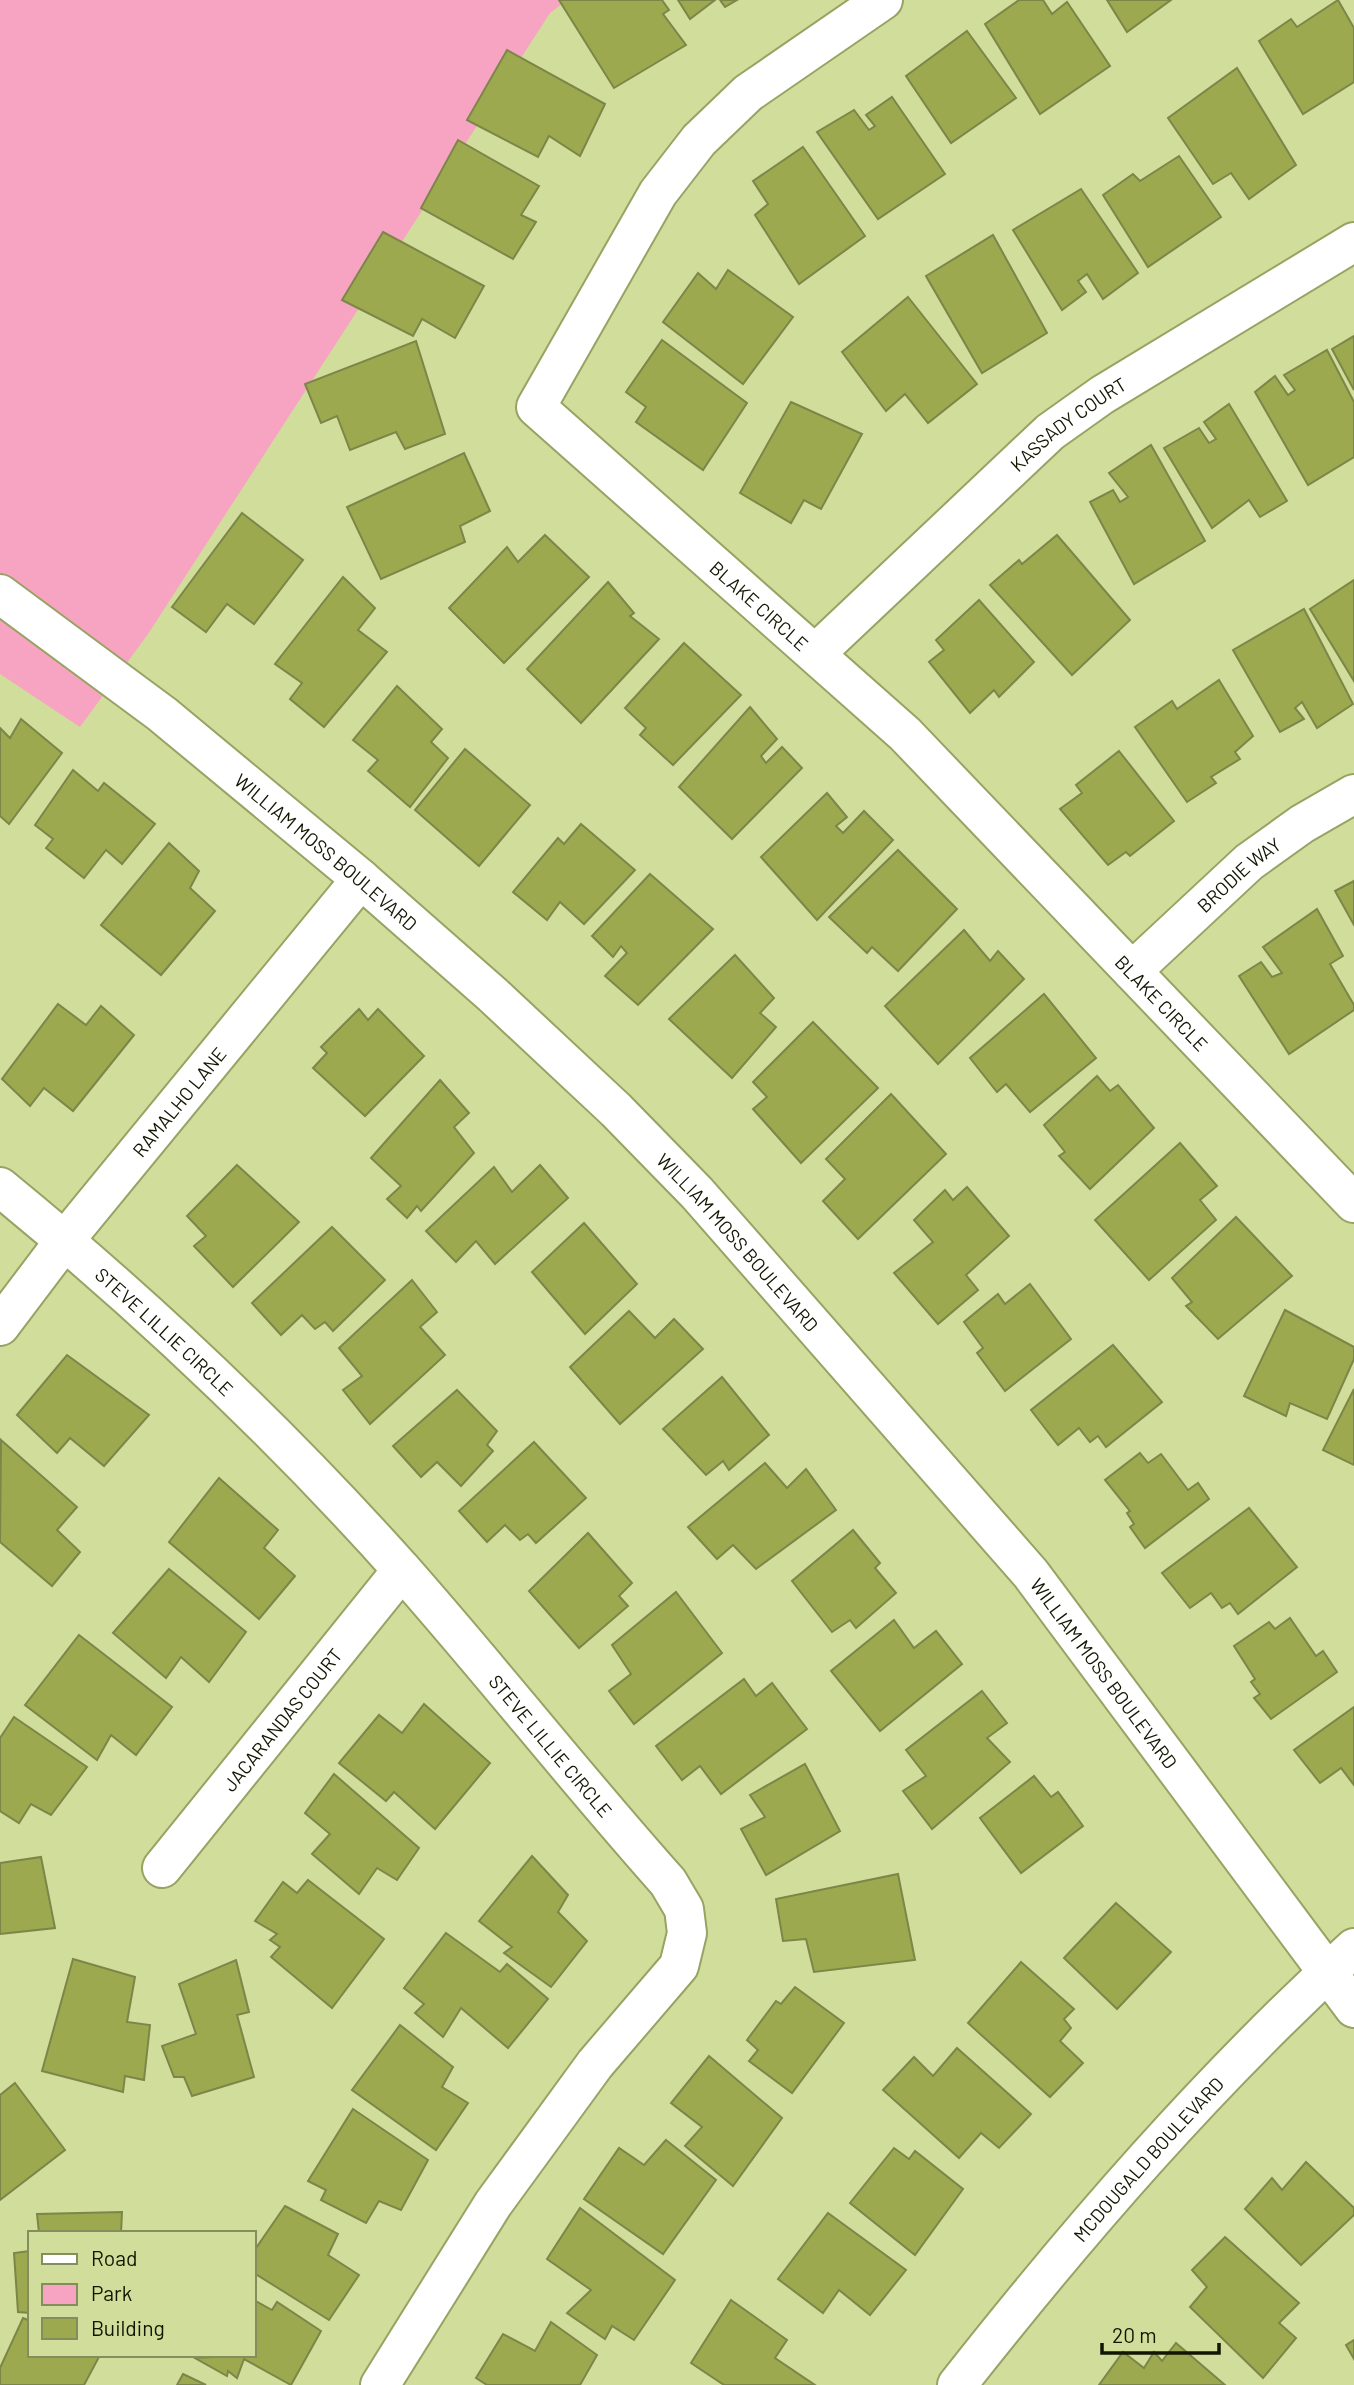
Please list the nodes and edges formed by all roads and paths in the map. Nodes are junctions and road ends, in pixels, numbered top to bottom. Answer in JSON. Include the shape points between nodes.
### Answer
{"nodes":[{"id":1,"x":883,"y":0,"type":"edge"},
{"id":2,"x":1354,"y":242,"type":"edge"},
{"id":3,"x":0,"y":594,"type":"edge"},
{"id":4,"x":816,"y":653,"type":"junction"},
{"id":5,"x":1354,"y":794,"type":"edge"},
{"id":6,"x":362,"y":879,"type":"junction"},
{"id":7,"x":1132,"y":971,"type":"junction"},
{"id":8,"x":0,"y":1187,"type":"edge"},
{"id":9,"x":1354,"y":1203,"type":"edge"},
{"id":10,"x":65,"y":1240,"type":"junction"},
{"id":11,"x":0,"y":1326,"type":"edge"},
{"id":12,"x":402,"y":1570,"type":"junction"},
{"id":13,"x":162,"y":1868,"type":"dead end"},
{"id":14,"x":1341,"y":1961,"type":"edge"},
{"id":15,"x":1354,"y":2008,"type":"edge"},
{"id":16,"x":380,"y":2385,"type":"edge"},
{"id":17,"x":957,"y":2385,"type":"edge"}],
"edges":[{"from":1,"to":4,"type":"street","name":"BLAKE CIRCLE","via":[[748,93],[699,140],[658,192],[536,407]]},
{"from":2,"to":4,"type":"street","name":"KASSADY COURT","via":[[1102,395],[1050,432]]},
{"from":3,"to":6,"type":"street","name":"WILLIAM MOSS BOULEVARD","via":[[162,714]]},
{"from":4,"to":7,"type":"street","name":"BLAKE CIRCLE","via":[[905,734]]},
{"from":5,"to":7,"type":"street","name":"BRODIE WAY","via":[[1250,862]]},
{"from":6,"to":10,"type":"street","name":"RAMALHO LANE"},
{"from":6,"to":14,"type":"street","name":"WILLIAM MOSS BOULEVARD","via":[[494,995],[697,1193],[1031,1574]]},
{"from":7,"to":9,"type":"street","name":"BLAKE CIRCLE"},
{"from":8,"to":10,"type":"street","name":"STEVE LILLIE CIRCLE"},
{"from":10,"to":11,"type":"street","name":"RAMALHO LANE"},
{"from":10,"to":12,"type":"street","name":"STEVE LILLIE CIRCLE","via":[[259,1421]]},
{"from":12,"to":13,"type":"street","name":"JACARANDAS COURT"},
{"from":12,"to":16,"type":"street","name":"STEVE LILLIE CIRCLE","via":[[668,1882],[684,1909],[687,1933],[680,1966],[595,2064],[492,2204]]},
{"from":14,"to":15,"type":"street","name":"WILLIAM MOSS BOULEVARD"},
{"from":14,"to":17,"type":"street","name":"MCDOUGALD BOULEVARD","via":[[1160,2141],[1053,2263]]}]}
